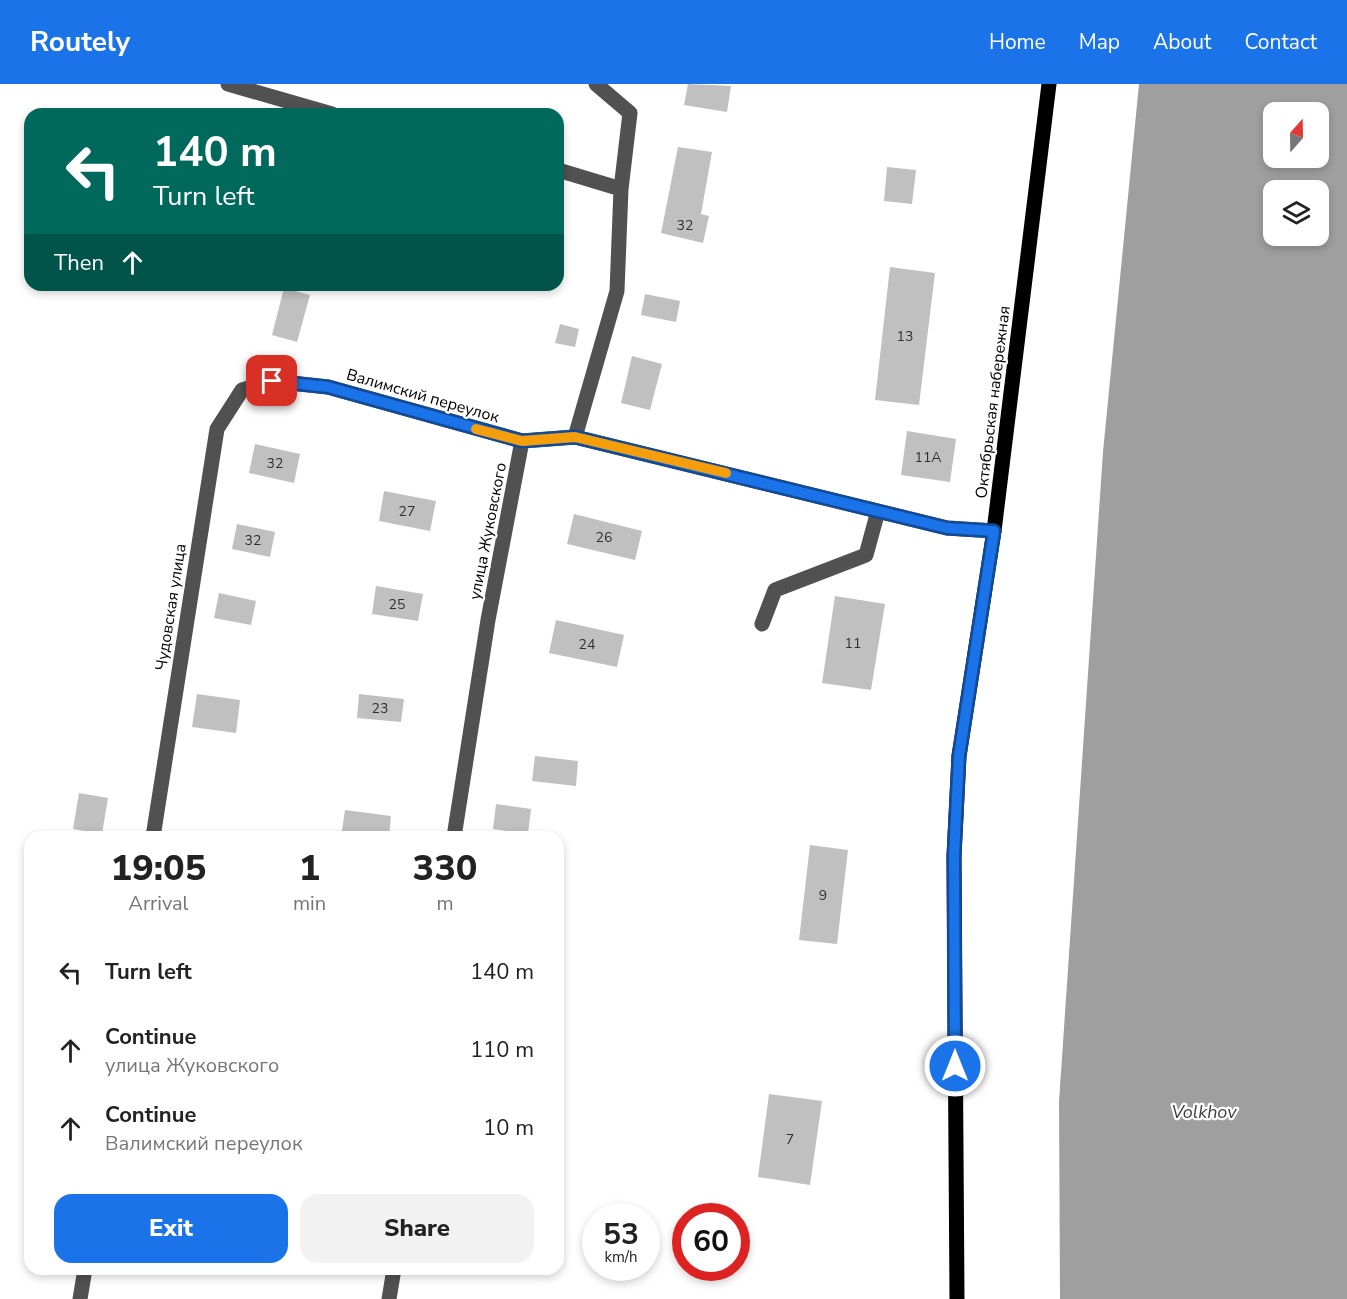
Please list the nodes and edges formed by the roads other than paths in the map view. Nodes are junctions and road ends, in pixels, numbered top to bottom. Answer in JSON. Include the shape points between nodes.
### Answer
{"nodes":[{"id":1,"x":228,"y":84,"type":"edge"},
{"id":2,"x":596,"y":84,"type":"edge"},
{"id":3,"x":1049,"y":84,"type":"edge"},
{"id":4,"x":311,"y":108,"type":"edge"},
{"id":5,"x":564,"y":172,"type":"edge"},
{"id":6,"x":621,"y":189,"type":"junction"},
{"id":7,"x":242,"y":390,"type":"joint"},
{"id":8,"x":575,"y":437,"type":"junction"},
{"id":9,"x":522,"y":441,"type":"junction"},
{"id":10,"x":878,"y":511,"type":"junction"},
{"id":11,"x":994,"y":531,"type":"junction"},
{"id":12,"x":762,"y":624,"type":"dead end"},
{"id":13,"x":154,"y":831,"type":"edge"},
{"id":14,"x":455,"y":831,"type":"edge"},
{"id":15,"x":84,"y":1275,"type":"edge"},
{"id":16,"x":393,"y":1275,"type":"edge"},
{"id":17,"x":80,"y":1299,"type":"edge"},
{"id":18,"x":389,"y":1299,"type":"edge"},
{"id":19,"x":957,"y":1299,"type":"edge"}],
"edges":[{"from":1,"to":4,"type":"street"},
{"from":2,"to":6,"type":"street","via":[[630,113]]},
{"from":3,"to":11,"type":"main road","name":"Октябрьская набережная"},
{"from":5,"to":6,"type":"street"},
{"from":6,"to":8,"type":"street","via":[[617,291]]},
{"from":7,"to":9,"type":"street","name":"Валимский переулок","via":[[272,381],[328,387]]},
{"from":7,"to":13,"type":"street","name":"Чудовская улица","via":[[217,429]]},
{"from":8,"to":9,"type":"street"},
{"from":8,"to":10,"type":"street"},
{"from":9,"to":14,"type":"street","name":"улица Жуковского","via":[[488,620]]},
{"from":10,"to":11,"type":"street","via":[[947,528]]},
{"from":10,"to":12,"type":"street","via":[[866,555],[775,590]]},
{"from":11,"to":19,"type":"main road","name":"Октябрьская набережная","via":[[959,756],[954,856]]},
{"from":15,"to":17,"type":"street"},
{"from":16,"to":18,"type":"street"}]}
